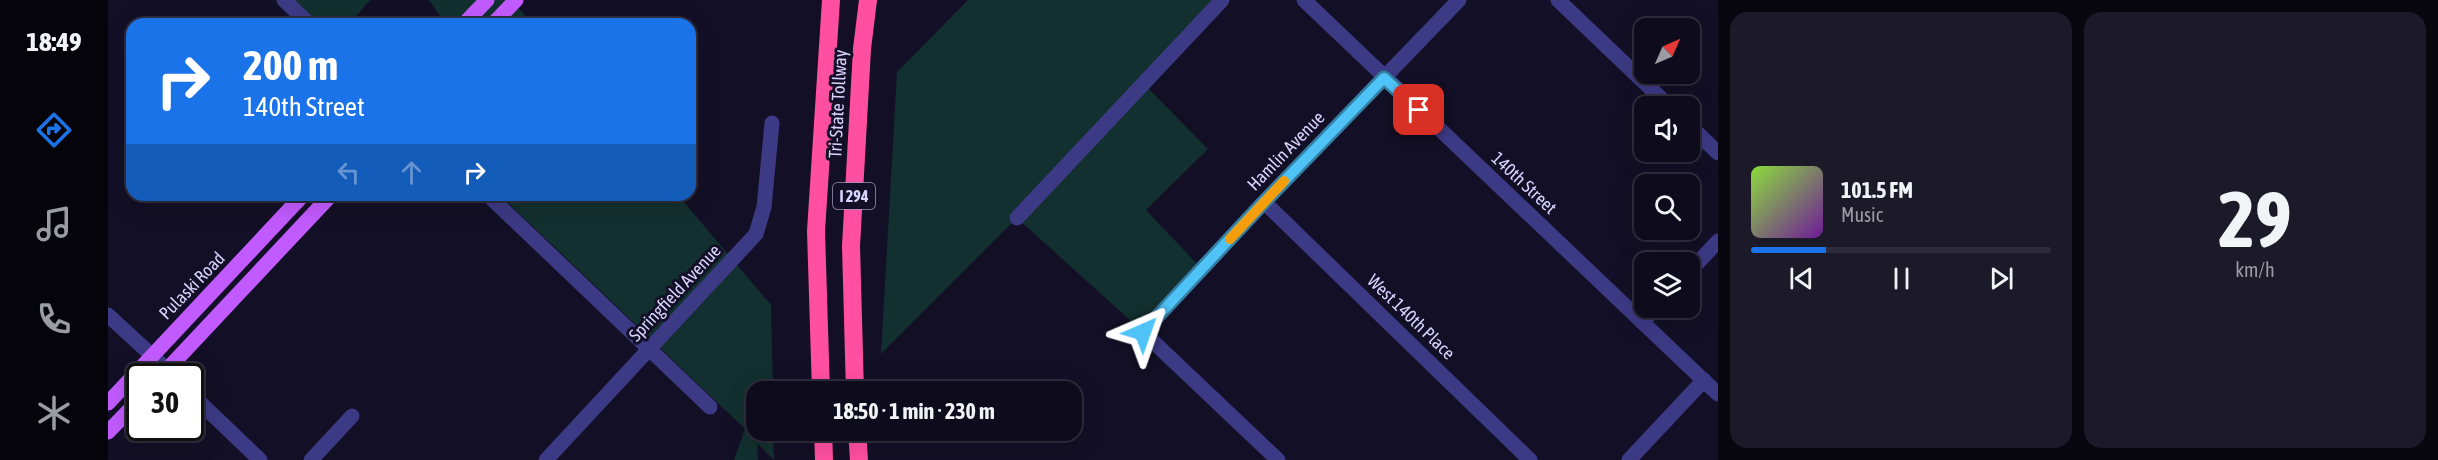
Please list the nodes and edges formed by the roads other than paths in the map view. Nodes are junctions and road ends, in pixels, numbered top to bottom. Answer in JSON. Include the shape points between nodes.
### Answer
{"nodes":[{"id":1,"x":284,"y":0,"type":"edge"},
{"id":2,"x":487,"y":0,"type":"edge"},
{"id":3,"x":516,"y":0,"type":"edge"},
{"id":4,"x":831,"y":0,"type":"edge"},
{"id":5,"x":868,"y":0,"type":"edge"},
{"id":6,"x":1222,"y":0,"type":"edge"},
{"id":7,"x":1304,"y":0,"type":"edge"},
{"id":8,"x":1459,"y":0,"type":"edge"},
{"id":9,"x":1558,"y":0,"type":"edge"},
{"id":10,"x":303,"y":18,"type":"edge"},
{"id":11,"x":470,"y":18,"type":"edge"},
{"id":12,"x":499,"y":18,"type":"edge"},
{"id":13,"x":1384,"y":78,"type":"junction"},
{"id":14,"x":1659,"y":96,"type":"edge"},
{"id":15,"x":772,"y":123,"type":"dead end"},
{"id":16,"x":1700,"y":136,"type":"edge"},
{"id":17,"x":1718,"y":153,"type":"edge"},
{"id":18,"x":297,"y":201,"type":"edge"},
{"id":19,"x":326,"y":201,"type":"edge"},
{"id":20,"x":494,"y":201,"type":"edge"},
{"id":21,"x":1264,"y":202,"type":"junction"},
{"id":22,"x":1017,"y":218,"type":"dead end"},
{"id":23,"x":1718,"y":241,"type":"edge"},
{"id":24,"x":1700,"y":260,"type":"edge"},
{"id":25,"x":108,"y":315,"type":"edge"},
{"id":26,"x":1646,"y":318,"type":"edge"},
{"id":27,"x":1642,"y":322,"type":"junction"},
{"id":28,"x":650,"y":350,"type":"junction"},
{"id":29,"x":153,"y":357,"type":"junction"},
{"id":30,"x":158,"y":363,"type":"edge"},
{"id":31,"x":177,"y":363,"type":"edge"},
{"id":32,"x":1704,"y":380,"type":"junction"},
{"id":33,"x":821,"y":381,"type":"edge"},
{"id":34,"x":855,"y":381,"type":"edge"},
{"id":35,"x":1718,"y":394,"type":"edge"},
{"id":36,"x":108,"y":403,"type":"edge"},
{"id":37,"x":204,"y":406,"type":"edge"},
{"id":38,"x":710,"y":407,"type":"dead end"},
{"id":39,"x":126,"y":413,"type":"edge"},
{"id":40,"x":352,"y":416,"type":"dead end"},
{"id":41,"x":108,"y":432,"type":"edge"},
{"id":42,"x":823,"y":441,"type":"edge"},
{"id":43,"x":858,"y":441,"type":"edge"},
{"id":44,"x":260,"y":460,"type":"edge"},
{"id":45,"x":311,"y":460,"type":"edge"},
{"id":46,"x":546,"y":460,"type":"edge"},
{"id":47,"x":824,"y":460,"type":"edge"},
{"id":48,"x":859,"y":460,"type":"edge"},
{"id":49,"x":1278,"y":460,"type":"edge"},
{"id":50,"x":1530,"y":460,"type":"edge"},
{"id":51,"x":1629,"y":460,"type":"edge"}],
"edges":[{"from":1,"to":10,"type":"street"},
{"from":2,"to":11,"type":"main road"},
{"from":3,"to":12,"type":"main road"},
{"from":4,"to":33,"type":"highway","name":"Tri-State Tollway","number":"I 294","via":[[816,231]]},
{"from":5,"to":34,"type":"highway","name":"Tri-State Tollway","number":"I 294","via":[[851,246]]},
{"from":6,"to":22,"type":"street"},
{"from":7,"to":13,"type":"street","name":"140th Street"},
{"from":8,"to":13,"type":"street","name":"Hamlin Avenue"},
{"from":9,"to":14,"type":"street"},
{"from":13,"to":21,"type":"street","name":"Hamlin Avenue"},
{"from":13,"to":27,"type":"street","name":"140th Street"},
{"from":15,"to":28,"type":"street","name":"Springfield Avenue","via":[[764,207],[756,234]]},
{"from":16,"to":17,"type":"street"},
{"from":18,"to":29,"type":"main road","name":"Pulaski Road"},
{"from":19,"to":31,"type":"main road"},
{"from":20,"to":28,"type":"street"},
{"from":21,"to":49,"type":"street","name":"Hamlin Avenue","via":[[1143,332]]},
{"from":21,"to":50,"type":"street","name":"West 140th Place"},
{"from":23,"to":24,"type":"street"},
{"from":25,"to":29,"type":"street"},
{"from":26,"to":27,"type":"street"},
{"from":27,"to":32,"type":"street","name":"140th Street"},
{"from":28,"to":38,"type":"street"},
{"from":28,"to":46,"type":"street","name":"Springfield Avenue"},
{"from":29,"to":30,"type":"street"},
{"from":29,"to":36,"type":"main road","name":"Pulaski Road"},
{"from":32,"to":35,"type":"street","name":"140th Street"},
{"from":32,"to":51,"type":"street"},
{"from":37,"to":44,"type":"street"},
{"from":39,"to":41,"type":"main road"},
{"from":40,"to":45,"type":"street"},
{"from":42,"to":47,"type":"highway"},
{"from":43,"to":48,"type":"highway"}]}
